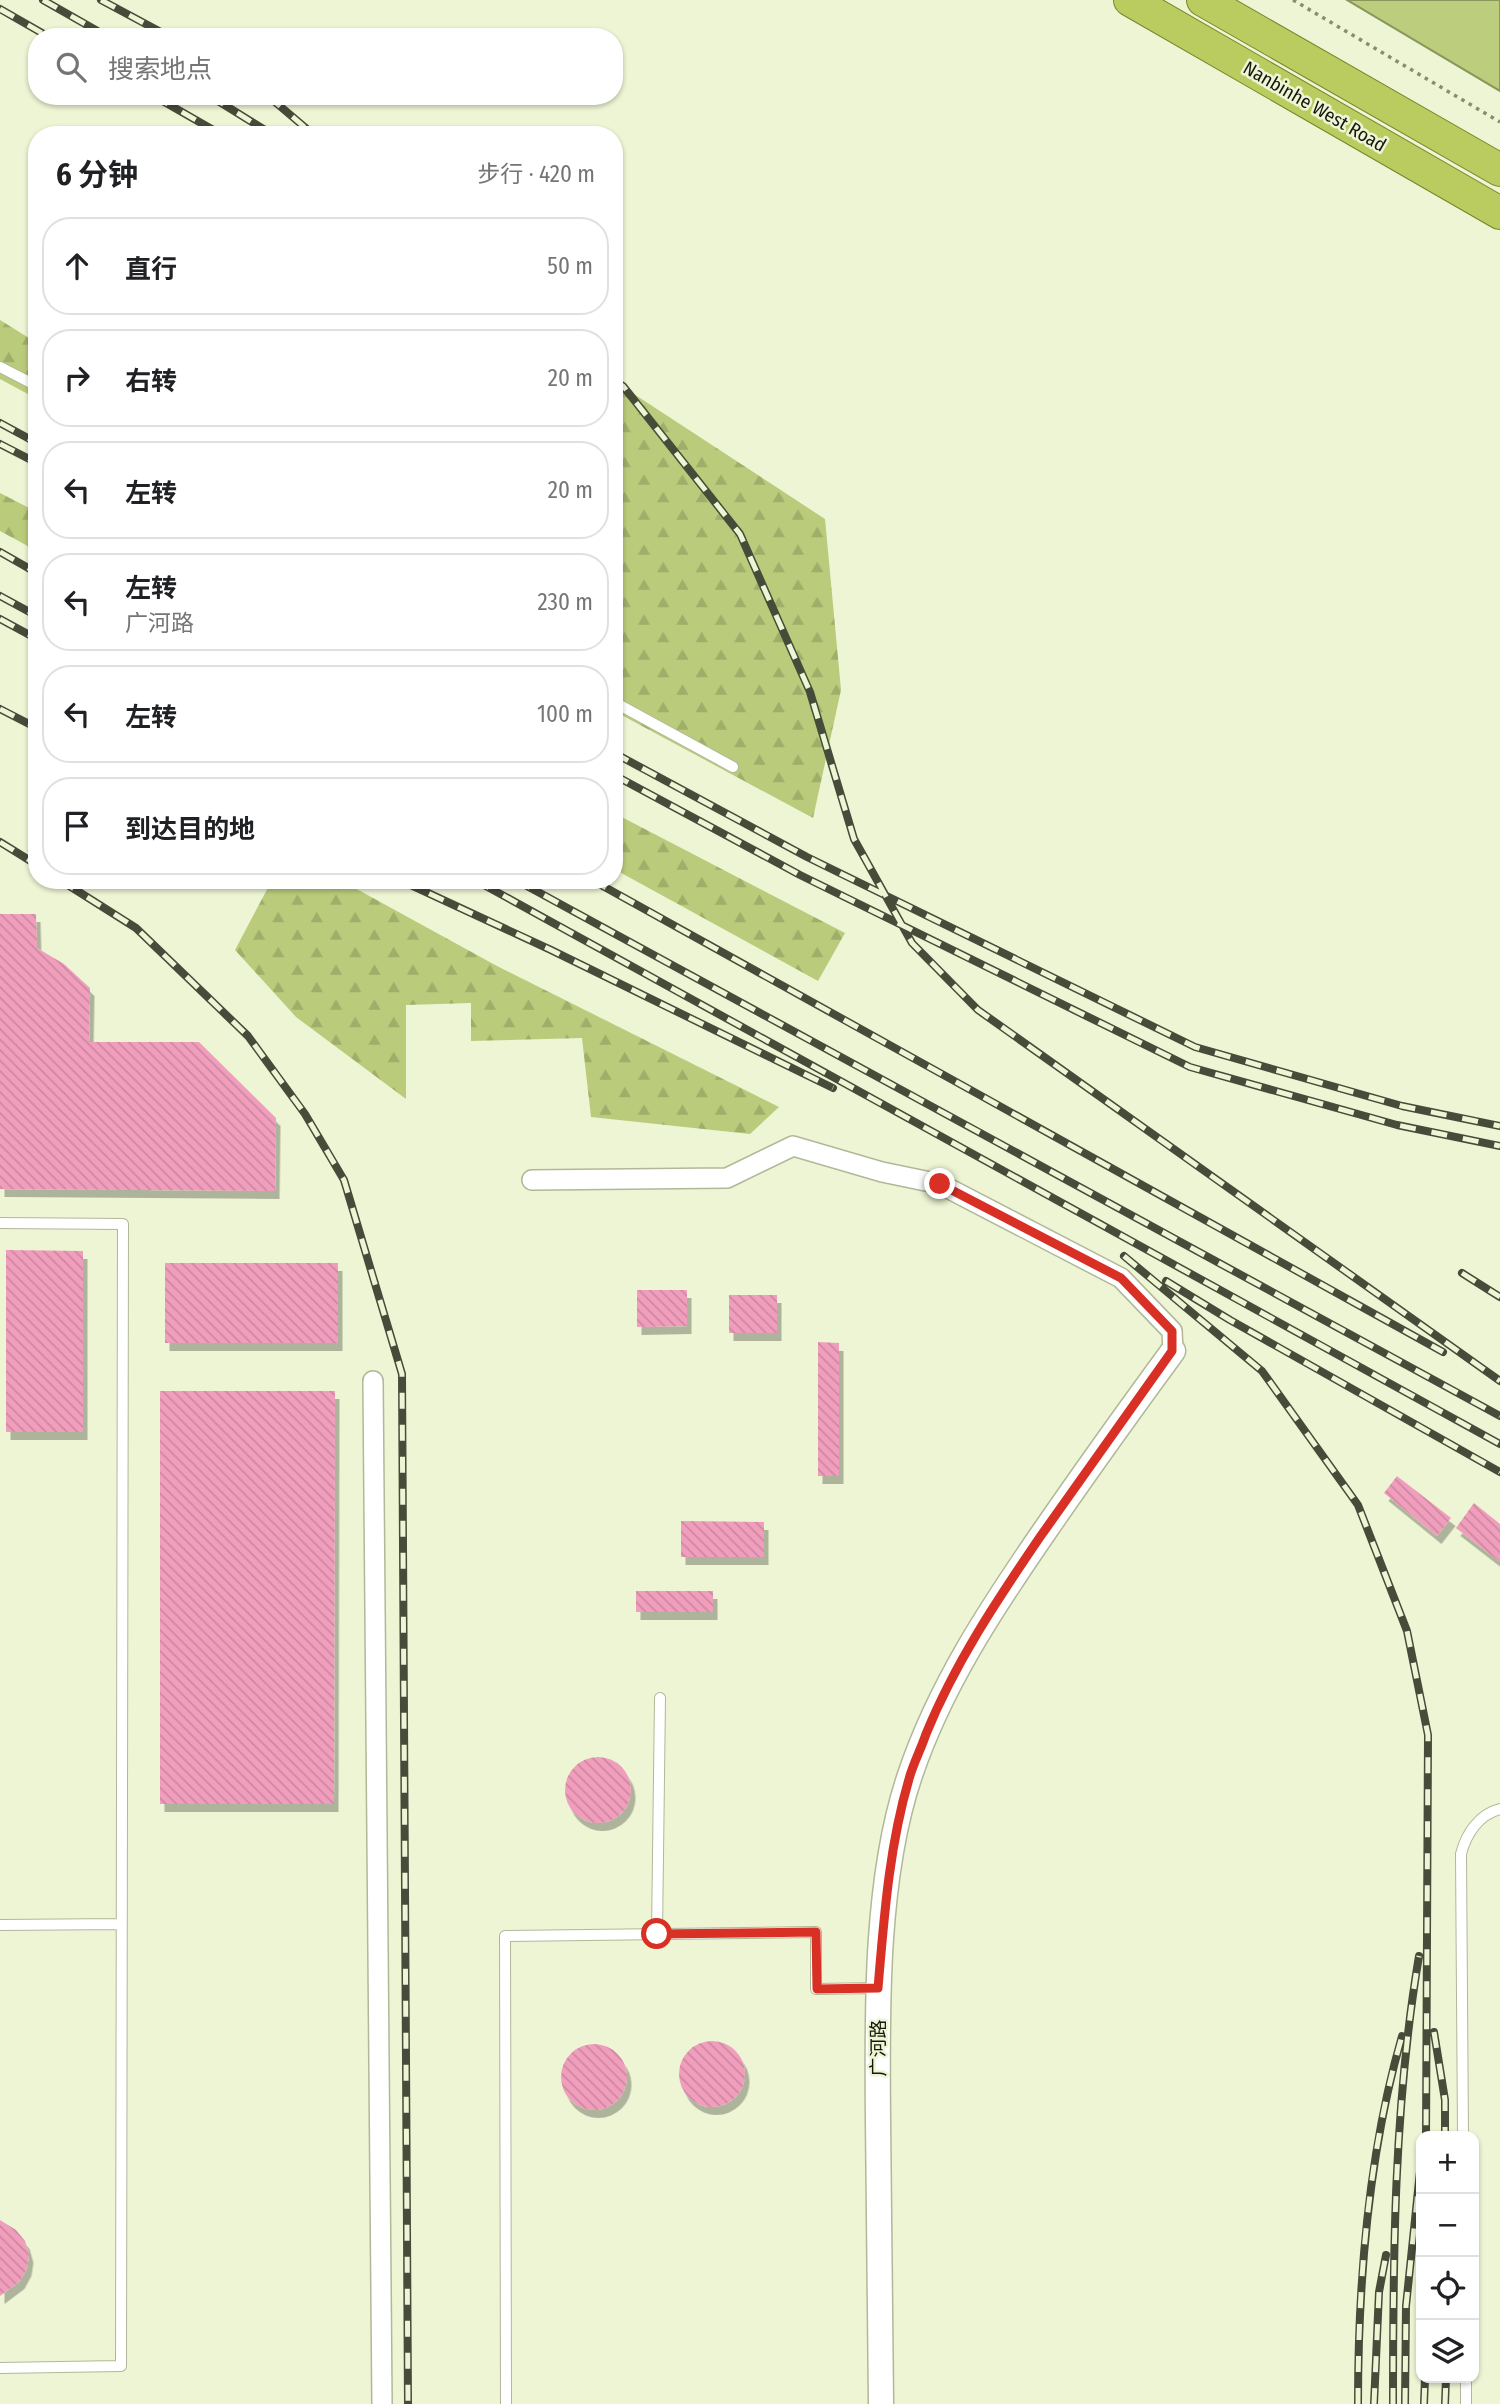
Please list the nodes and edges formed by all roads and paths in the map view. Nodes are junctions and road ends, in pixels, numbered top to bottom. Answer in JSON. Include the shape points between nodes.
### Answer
{"nodes":[{"id":1,"x":1130,"y":0,"type":"edge"},
{"id":2,"x":1203,"y":0,"type":"edge"},
{"id":3,"x":1293,"y":0,"type":"edge"},
{"id":4,"x":1500,"y":122,"type":"edge"},
{"id":5,"x":1500,"y":170,"type":"edge"},
{"id":6,"x":1500,"y":213,"type":"edge"},
{"id":7,"x":0,"y":367,"type":"edge"},
{"id":8,"x":28,"y":381,"type":"edge"},
{"id":9,"x":623,"y":707,"type":"edge"},
{"id":10,"x":733,"y":767,"type":"dead end"},
{"id":11,"x":532,"y":1180,"type":"dead end"},
{"id":12,"x":0,"y":1223,"type":"edge"},
{"id":13,"x":1172,"y":1351,"type":"joint"},
{"id":14,"x":373,"y":1381,"type":"dead end"},
{"id":15,"x":660,"y":1698,"type":"dead end"},
{"id":16,"x":1500,"y":1809,"type":"edge"},
{"id":17,"x":120,"y":1924,"type":"junction"},
{"id":18,"x":0,"y":1925,"type":"edge"},
{"id":19,"x":657,"y":1934,"type":"junction"},
{"id":20,"x":878,"y":1988,"type":"junction"},
{"id":21,"x":1464,"y":2131,"type":"edge"},
{"id":22,"x":0,"y":2368,"type":"edge"},
{"id":23,"x":1466,"y":2383,"type":"edge"},
{"id":24,"x":382,"y":2404,"type":"edge"},
{"id":25,"x":506,"y":2404,"type":"edge"},
{"id":26,"x":881,"y":2404,"type":"edge"},
{"id":27,"x":1466,"y":2404,"type":"edge"}],
"edges":[{"from":1,"to":6,"type":"highway","name":"Nanbinhe West Road"},
{"from":2,"to":5,"type":"highway","name":"Nanbinhe West Road"},
{"from":3,"to":4,"type":"path"},
{"from":7,"to":8,"type":"lane"},
{"from":9,"to":10,"type":"lane"},
{"from":11,"to":13,"type":"street","via":[[727,1178],[793,1146],[940,1184],[1121,1278],[1172,1331]]},
{"from":12,"to":17,"type":"lane","via":[[123,1224]]},
{"from":13,"to":20,"type":"street","name":"广河路","via":[[996,1603],[942,1698],[909,1776],[897,1827]]},
{"from":14,"to":24,"type":"street"},
{"from":15,"to":19,"type":"lane"},
{"from":16,"to":21,"type":"lane","via":[[1475,1825],[1461,1854]]},
{"from":17,"to":18,"type":"lane"},
{"from":17,"to":22,"type":"lane","via":[[121,2366]]},
{"from":19,"to":20,"type":"lane","via":[[816,1932],[817,1989]]},
{"from":19,"to":25,"type":"lane","via":[[505,1936]]},
{"from":20,"to":26,"type":"street","name":"广河路"},
{"from":23,"to":27,"type":"lane"}]}
